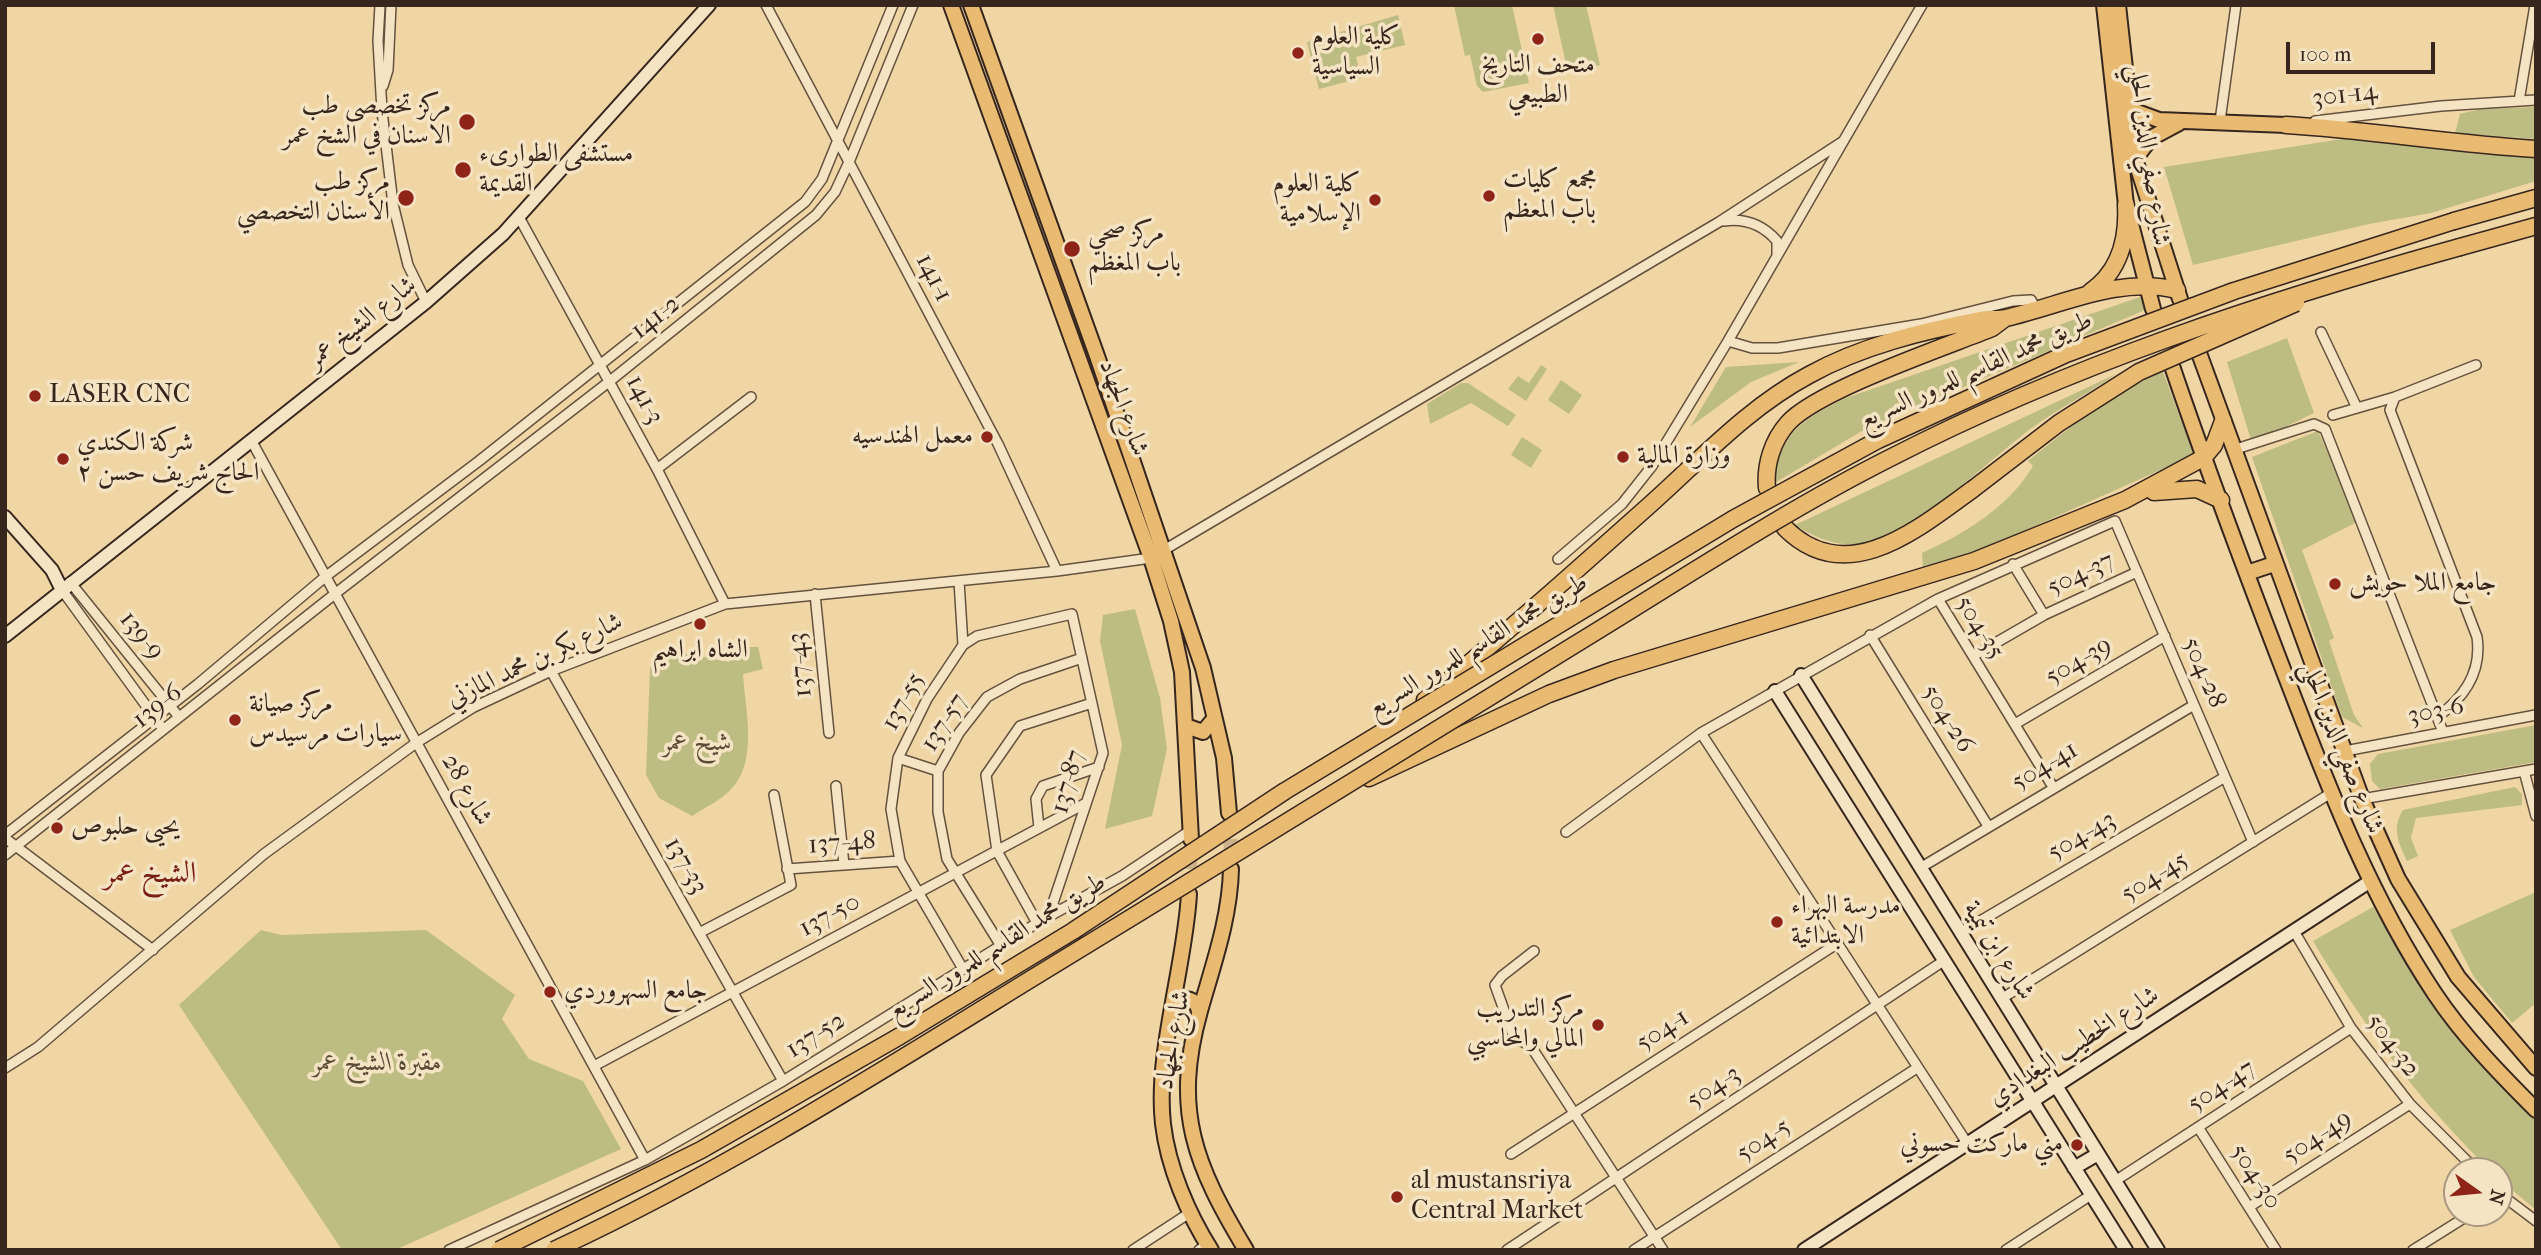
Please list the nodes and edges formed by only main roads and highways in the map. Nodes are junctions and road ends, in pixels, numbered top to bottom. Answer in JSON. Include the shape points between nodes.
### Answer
{"nodes":[{"id":1,"x":951,"y":5,"type":"edge"},
{"id":2,"x":971,"y":5,"type":"edge"},
{"id":3,"x":2104,"y":5,"type":"edge"},
{"id":4,"x":2118,"y":5,"type":"edge"},
{"id":5,"x":2129,"y":109,"type":"junction"},
{"id":6,"x":2183,"y":121,"type":"junction"},
{"id":7,"x":2286,"y":125,"type":"joint"},
{"id":8,"x":2536,"y":149,"type":"edge"},
{"id":9,"x":2135,"y":159,"type":"junction"},
{"id":10,"x":2536,"y":198,"type":"edge"},
{"id":11,"x":2126,"y":205,"type":"junction"},
{"id":12,"x":2536,"y":226,"type":"edge"},
{"id":13,"x":1063,"y":266,"type":"junction"},
{"id":14,"x":1050,"y":274,"type":"junction"},
{"id":15,"x":2364,"y":274,"type":"junction"},
{"id":16,"x":2145,"y":285,"type":"junction"},
{"id":17,"x":2179,"y":294,"type":"joint"},
{"id":18,"x":2085,"y":296,"type":"junction"},
{"id":19,"x":2153,"y":309,"type":"tunnel mouth"},
{"id":20,"x":2004,"y":319,"type":"junction"},
{"id":21,"x":2199,"y":353,"type":"dead end"},
{"id":22,"x":2172,"y":366,"type":"tunnel mouth"},
{"id":23,"x":2223,"y":421,"type":"junction"},
{"id":24,"x":2203,"y":458,"type":"junction"},
{"id":25,"x":1767,"y":488,"type":"dead end"},
{"id":26,"x":2124,"y":500,"type":"junction"},
{"id":27,"x":2221,"y":500,"type":"junction"},
{"id":28,"x":1785,"y":528,"type":"dead end"},
{"id":29,"x":2274,"y":564,"type":"junction"},
{"id":30,"x":2247,"y":573,"type":"junction"},
{"id":31,"x":1214,"y":719,"type":"junction"},
{"id":32,"x":1185,"y":726,"type":"junction"},
{"id":33,"x":1392,"y":726,"type":"junction"},
{"id":34,"x":1335,"y":793,"type":"junction"},
{"id":35,"x":1229,"y":813,"type":"tunnel mouth"},
{"id":36,"x":1191,"y":835,"type":"tunnel mouth"},
{"id":37,"x":1231,"y":869,"type":"tunnel mouth"},
{"id":38,"x":1189,"y":894,"type":"tunnel mouth"},
{"id":39,"x":1172,"y":1007,"type":"junction"},
{"id":40,"x":1199,"y":1014,"type":"junction"},
{"id":41,"x":2536,"y":1068,"type":"edge"},
{"id":42,"x":2536,"y":1110,"type":"edge"},
{"id":43,"x":1206,"y":1248,"type":"edge"},
{"id":44,"x":499,"y":1250,"type":"edge"},
{"id":45,"x":554,"y":1250,"type":"edge"},
{"id":46,"x":1247,"y":1250,"type":"edge"}],
"edges":[{"from":1,"to":14,"type":"main road","name":"شارع الجهاد"},
{"from":2,"to":13,"type":"main road","name":"شارع الجهاد"},
{"from":3,"to":11,"type":"main road","name":"شارع صفي الدين الحلي"},
{"from":4,"to":5,"type":"main road","name":"شارع صفي الدين الحلي"},
{"from":5,"to":6,"type":"main road","via":[[2147,118]]},
{"from":5,"to":9,"type":"main road","name":"شارع صفي الدين الحلي"},
{"from":6,"to":7,"type":"main road"},
{"from":6,"to":9,"type":"main road","via":[[2151,138]]},
{"from":7,"to":8,"type":"highway"},
{"from":9,"to":11,"type":"main road"},
{"from":9,"to":17,"type":"main road","name":"شارع صفي الدين الحلي"},
{"from":10,"to":33,"type":"highway","name":"طريق محمد القاسم للمرور السريع","bridge":true,"via":[[2245,287],[2079,349],[1878,440],[1732,519]]},
{"from":11,"to":16,"type":"main road","name":"شارع صفي الدين الحلي"},
{"from":11,"to":18,"type":"highway","via":[[2119,257],[2099,286]]},
{"from":12,"to":15,"type":"highway","name":"طريق محمد القاسم للمرور السريع","bridge":true},
{"from":13,"to":14,"type":"main road"},
{"from":13,"to":31,"type":"main road","name":"شارع الجهاد","via":[[1164,550],[1203,668]]},
{"from":14,"to":32,"type":"main road","name":"شارع الجهاد","via":[[1171,621],[1182,672]]},
{"from":15,"to":28,"type":"highway","bridge":true,"via":[[2139,372],[1900,538],[1866,553],[1822,551]]},
{"from":15,"to":34,"type":"highway","name":"طريق محمد القاسم للمرور السريع","bridge":true,"via":[[2244,310],[2071,376],[1892,457],[1745,538]]},
{"from":16,"to":17,"type":"highway"},
{"from":16,"to":18,"type":"highway"},
{"from":16,"to":19,"type":"main road","name":"شارع صفي الدين الحلي"},
{"from":18,"to":20,"type":"highway"},
{"from":20,"to":25,"type":"highway","via":[[1806,409],[1776,440],[1769,457]]},
{"from":20,"to":33,"type":"highway","bridge":true,"via":[[1985,319],[1876,346],[1810,374],[1745,417],[1481,654]]},
{"from":21,"to":23,"type":"main road","name":"شارع صفي الدين الحلي"},
{"from":22,"to":24,"type":"main road","name":"شارع صفي الدين الحلي"},
{"from":23,"to":24,"type":"highway"},
{"from":23,"to":29,"type":"main road","name":"شارع صفي الدين الحلي"},
{"from":24,"to":26,"type":"highway"},
{"from":24,"to":27,"type":"main road","name":"شارع صفي الدين الحلي"},
{"from":26,"to":27,"type":"highway","via":[[2181,488],[2197,489]]},
{"from":26,"to":34,"type":"highway","bridge":true,"via":[[1974,561],[1741,629],[1549,694]]},
{"from":27,"to":30,"type":"main road","name":"شارع صفي الدين الحلي"},
{"from":29,"to":30,"type":"main road"},
{"from":29,"to":41,"type":"main road","name":"شارع صفي الدين الحلي","via":[[2361,799],[2398,879],[2458,977]]},
{"from":30,"to":42,"type":"main road","name":"شارع صفي الدين الحلي","via":[[2369,881],[2436,995],[2479,1051]]},
{"from":31,"to":32,"type":"main road","via":[[1203,732]]},
{"from":31,"to":35,"type":"main road","name":"شارع الجهاد","via":[[1224,758]]},
{"from":32,"to":36,"type":"main road","name":"شارع الجهاد"},
{"from":33,"to":44,"type":"highway","name":"طريق محمد القاسم للمرور السريع","bridge":true,"via":[[900,1036],[701,1150]]},
{"from":34,"to":45,"type":"highway","name":"طريق محمد القاسم للمرور السريع","bridge":true,"via":[[713,1170]]},
{"from":37,"to":40,"type":"main road","name":"شارع الجهاد","via":[[1217,955]]},
{"from":38,"to":39,"type":"main road","name":"شارع الجهاد","via":[[1184,953]]},
{"from":39,"to":40,"type":"main road","via":[[1180,1000],[1191,1000]]},
{"from":39,"to":43,"type":"main road","name":"شارع الجهاد","via":[[1163,1124],[1179,1184]]},
{"from":40,"to":46,"type":"main road","name":"شارع الجهاد","via":[[1187,1076],[1187,1113],[1200,1166]]}]}
